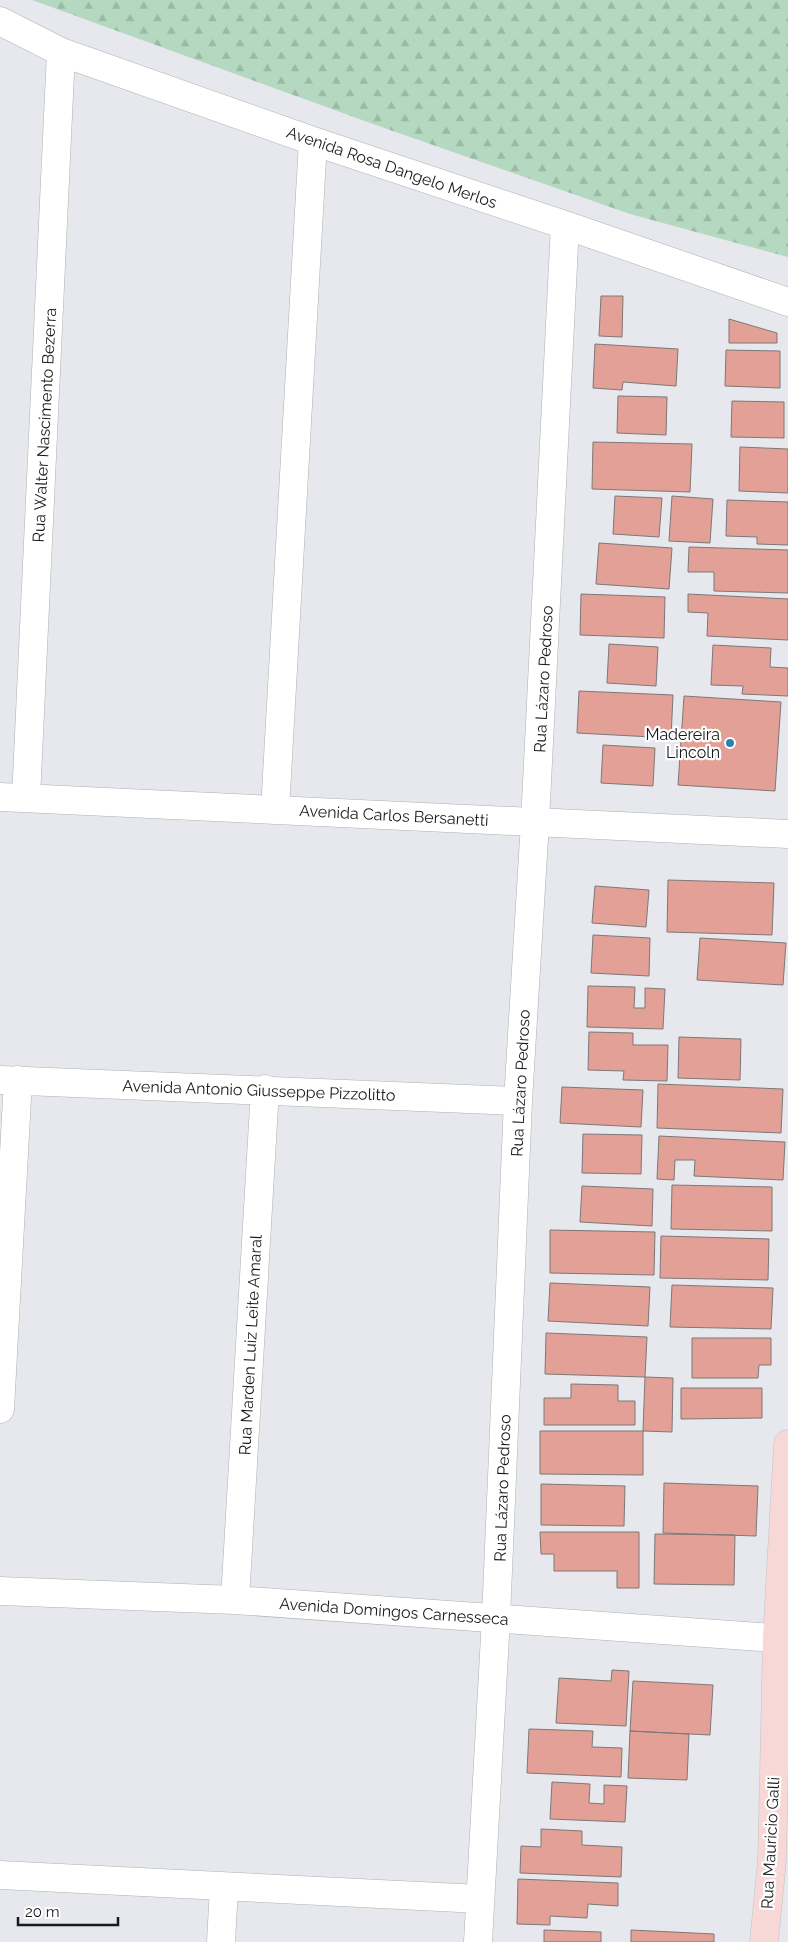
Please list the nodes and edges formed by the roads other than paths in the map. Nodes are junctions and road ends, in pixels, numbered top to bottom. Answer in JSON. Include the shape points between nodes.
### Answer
{"nodes":[{"id":1,"x":0,"y":21,"type":"edge"},
{"id":2,"x":61,"y":52,"type":"junction"},
{"id":3,"x":313,"y":141,"type":"junction"},
{"id":4,"x":565,"y":225,"type":"junction"},
{"id":5,"x":788,"y":302,"type":"edge"},
{"id":6,"x":13,"y":798,"type":"edge"},
{"id":7,"x":275,"y":810,"type":"junction"},
{"id":8,"x":536,"y":822,"type":"junction"},
{"id":9,"x":788,"y":834,"type":"edge"},
{"id":10,"x":9,"y":1080,"type":"edge"},
{"id":11,"x":265,"y":1089,"type":"junction"},
{"id":12,"x":518,"y":1101,"type":"junction"},
{"id":13,"x":0,"y":1408,"type":"edge"},
{"id":14,"x":788,"y":1444,"type":"edge"},
{"id":15,"x":0,"y":1591,"type":"edge"},
{"id":16,"x":235,"y":1600,"type":"junction"},
{"id":17,"x":496,"y":1618,"type":"junction"},
{"id":18,"x":783,"y":1639,"type":"edge"},
{"id":19,"x":0,"y":1875,"type":"edge"},
{"id":20,"x":224,"y":1886,"type":"junction"},
{"id":21,"x":480,"y":1899,"type":"junction"},
{"id":22,"x":221,"y":1942,"type":"edge"},
{"id":23,"x":478,"y":1942,"type":"edge"},
{"id":24,"x":764,"y":1942,"type":"edge"}],
"edges":[{"from":1,"to":2,"type":"street","name":"Avenida Rosa Dangelo Merlos"},
{"from":2,"to":3,"type":"street","name":"Avenida Rosa Dangelo Merlos"},
{"from":2,"to":6,"type":"street","name":"Rua Walter Nascimento Bezerra"},
{"from":3,"to":4,"type":"street","name":"Avenida Rosa Dangelo Merlos"},
{"from":3,"to":7,"type":"street"},
{"from":4,"to":5,"type":"street","name":"Avenida Rosa Dangelo Merlos"},
{"from":4,"to":8,"type":"street","name":"Rua Lázaro Pedroso"},
{"from":6,"to":7,"type":"street","name":"Avenida Carlos Bersanetti"},
{"from":7,"to":8,"type":"street","name":"Avenida Carlos Bersanetti"},
{"from":8,"to":9,"type":"street","name":"Avenida Carlos Bersanetti"},
{"from":8,"to":12,"type":"street","name":"Rua Lázaro Pedroso"},
{"from":10,"to":11,"type":"street","name":"Avenida Antonio Giusseppe Pizzolitto"},
{"from":10,"to":13,"type":"street"},
{"from":11,"to":12,"type":"street","name":"Avenida Antonio Giusseppe Pizzolitto"},
{"from":11,"to":16,"type":"street","name":"Rua Marden Luiz Leite Amaral"},
{"from":12,"to":17,"type":"street","name":"Rua Lázaro Pedroso"},
{"from":14,"to":18,"type":"main road","name":"Rua Mauricio Galli"},
{"from":15,"to":16,"type":"street","name":"Avenida Domingos Carnesseca"},
{"from":16,"to":17,"type":"street","name":"Avenida Domingos Carnesseca"},
{"from":17,"to":18,"type":"street","name":"Avenida Domingos Carnesseca"},
{"from":17,"to":21,"type":"street","name":"Rua Lázaro Pedroso"},
{"from":18,"to":24,"type":"main road","name":"Rua Mauricio Galli","via":[[772,1861]]},
{"from":19,"to":20,"type":"street"},
{"from":20,"to":21,"type":"street"},
{"from":20,"to":22,"type":"street"},
{"from":21,"to":23,"type":"street","name":"Rua Lázaro Pedroso"}]}
